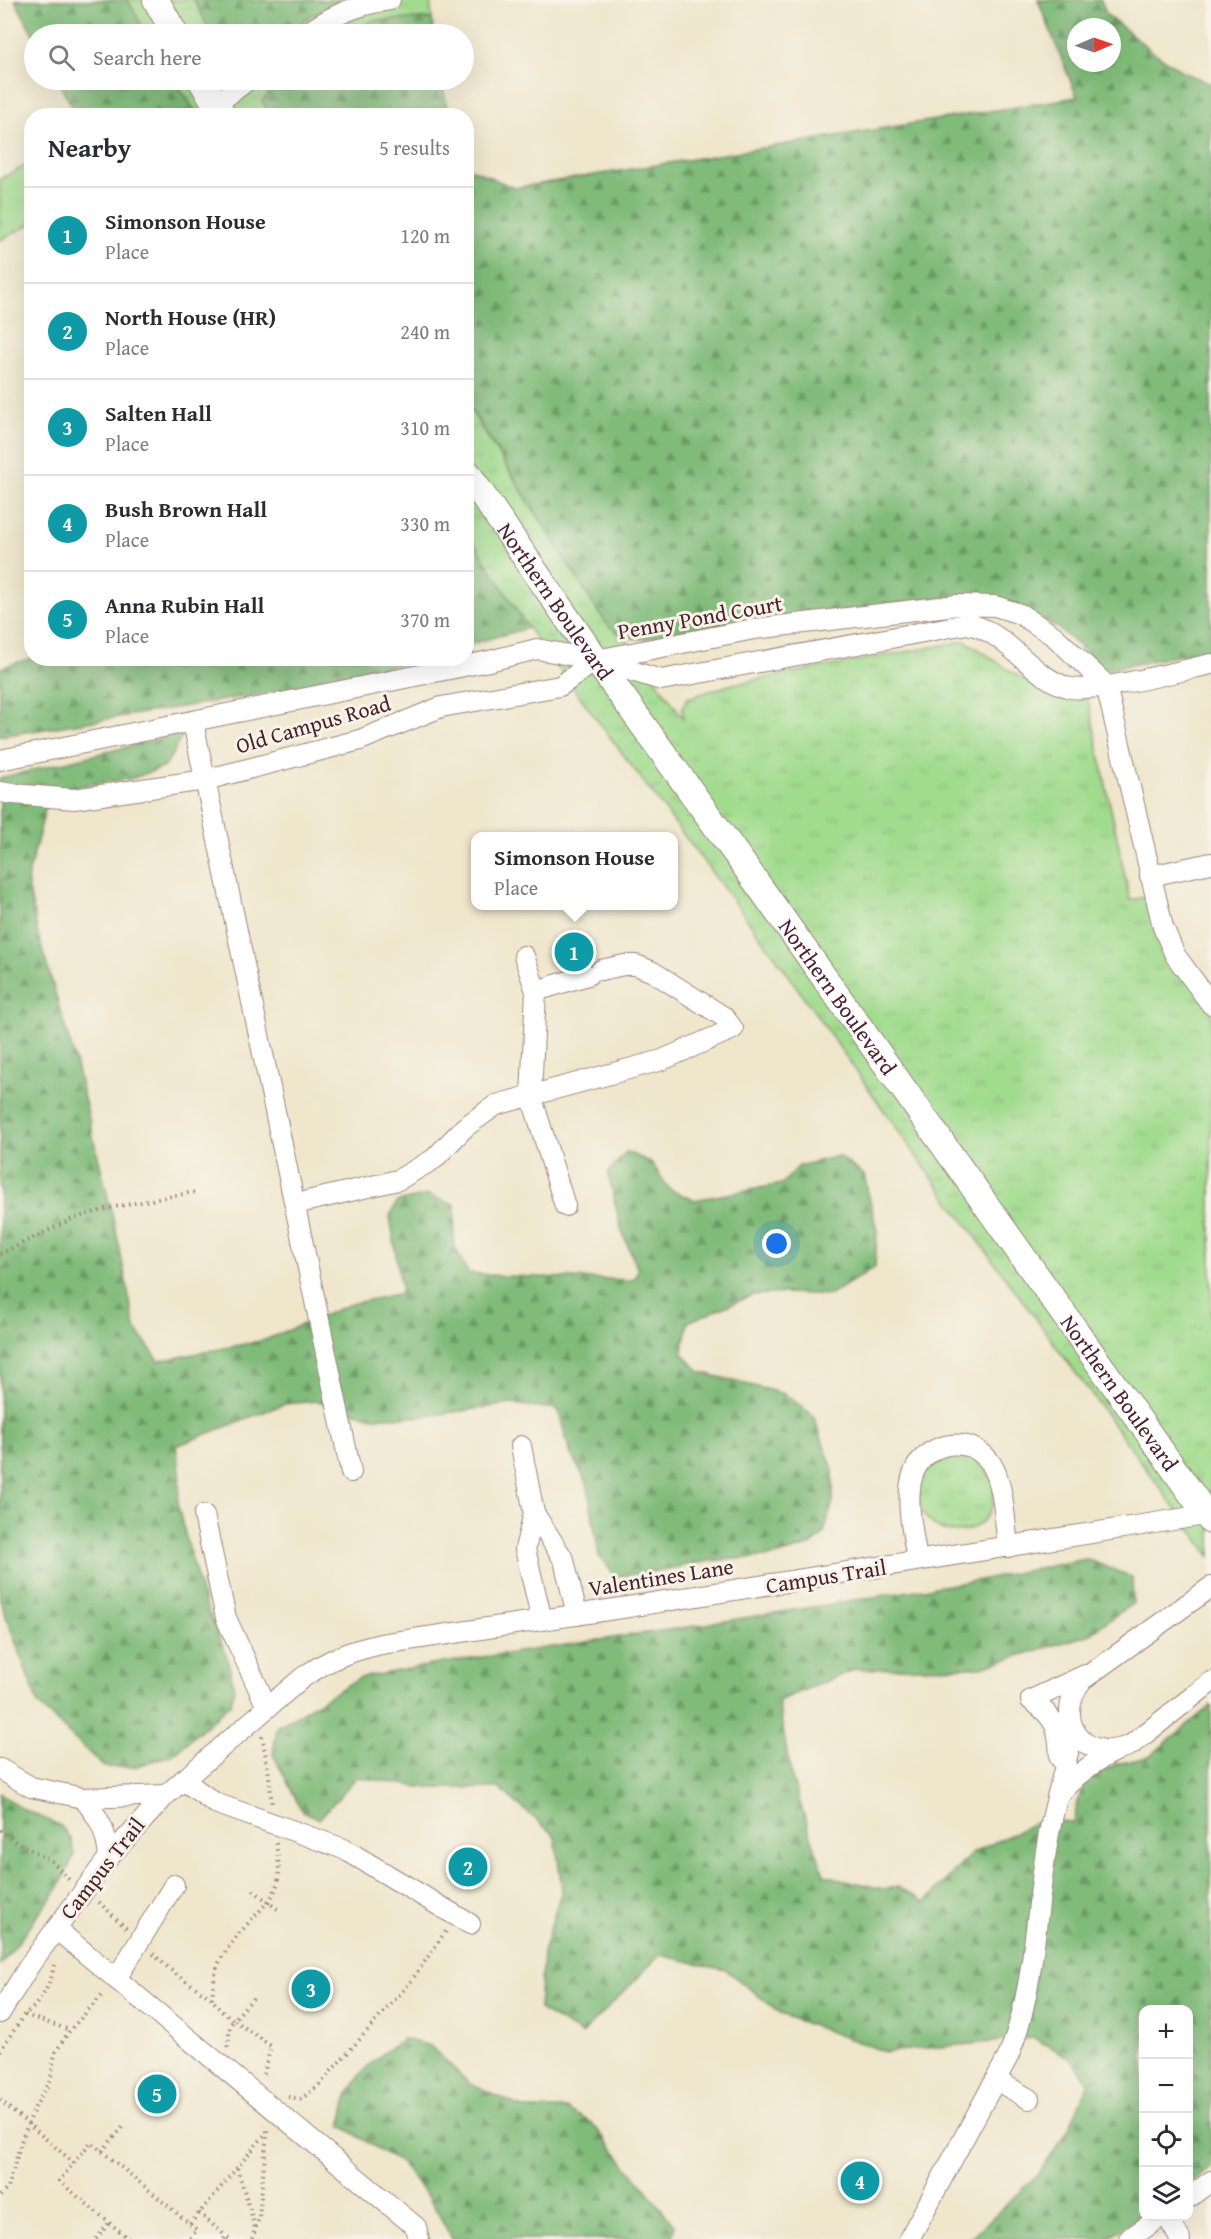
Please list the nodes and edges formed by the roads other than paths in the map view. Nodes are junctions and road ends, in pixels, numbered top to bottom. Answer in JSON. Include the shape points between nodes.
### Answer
{"nodes":[{"id":1,"x":156,"y":0,"type":"edge"},
{"id":2,"x":390,"y":0,"type":"edge"},
{"id":3,"x":169,"y":24,"type":"edge"},
{"id":4,"x":322,"y":24,"type":"edge"},
{"id":5,"x":207,"y":90,"type":"edge"},
{"id":6,"x":238,"y":90,"type":"edge"},
{"id":7,"x":218,"y":108,"type":"edge"},
{"id":8,"x":221,"y":108,"type":"edge"},
{"id":9,"x":474,"y":483,"type":"edge"},
{"id":10,"x":596,"y":660,"type":"junction"},
{"id":11,"x":474,"y":664,"type":"edge"},
{"id":12,"x":1211,"y":664,"type":"edge"},
{"id":13,"x":465,"y":666,"type":"edge"},
{"id":14,"x":1106,"y":685,"type":"junction"},
{"id":15,"x":193,"y":722,"type":"junction"},
{"id":16,"x":0,"y":760,"type":"edge"},
{"id":17,"x":205,"y":780,"type":"junction"},
{"id":18,"x":0,"y":792,"type":"edge"},
{"id":19,"x":1211,"y":863,"type":"edge"},
{"id":20,"x":1150,"y":876,"type":"junction"},
{"id":21,"x":524,"y":956,"type":"dead end"},
{"id":22,"x":536,"y":992,"type":"junction"},
{"id":23,"x":1211,"y":1004,"type":"edge"},
{"id":24,"x":531,"y":1095,"type":"junction"},
{"id":25,"x":295,"y":1204,"type":"junction"},
{"id":26,"x":565,"y":1206,"type":"dead end"},
{"id":27,"x":520,"y":1446,"type":"dead end"},
{"id":28,"x":351,"y":1472,"type":"dead end"},
{"id":29,"x":534,"y":1513,"type":"junction"},
{"id":30,"x":204,"y":1515,"type":"dead end"},
{"id":31,"x":1209,"y":1517,"type":"edge"},
{"id":32,"x":1008,"y":1546,"type":"junction"},
{"id":33,"x":917,"y":1560,"type":"junction"},
{"id":34,"x":1211,"y":1587,"type":"edge"},
{"id":35,"x":577,"y":1615,"type":"junction"},
{"id":36,"x":542,"y":1620,"type":"junction"},
{"id":37,"x":1093,"y":1672,"type":"junction"},
{"id":38,"x":1211,"y":1682,"type":"edge"},
{"id":39,"x":267,"y":1707,"type":"junction"},
{"id":40,"x":1073,"y":1729,"type":"junction"},
{"id":41,"x":1118,"y":1750,"type":"junction"},
{"id":42,"x":0,"y":1769,"type":"edge"},
{"id":43,"x":183,"y":1780,"type":"junction"},
{"id":44,"x":1059,"y":1794,"type":"junction"},
{"id":45,"x":166,"y":1795,"type":"junction"},
{"id":46,"x":83,"y":1798,"type":"junction"},
{"id":47,"x":109,"y":1857,"type":"junction"},
{"id":48,"x":174,"y":1885,"type":"dead end"},
{"id":49,"x":464,"y":1920,"type":"road end"},
{"id":50,"x":62,"y":1934,"type":"junction"},
{"id":51,"x":117,"y":1979,"type":"junction"},
{"id":52,"x":0,"y":2013,"type":"edge"},
{"id":53,"x":996,"y":2080,"type":"junction"},
{"id":54,"x":1029,"y":2099,"type":"dead end"},
{"id":55,"x":1211,"y":2181,"type":"edge"},
{"id":56,"x":1193,"y":2194,"type":"edge"},
{"id":57,"x":1159,"y":2221,"type":"edge"},
{"id":58,"x":1168,"y":2221,"type":"edge"},
{"id":59,"x":414,"y":2235,"type":"edge"},
{"id":60,"x":909,"y":2239,"type":"edge"},
{"id":61,"x":1130,"y":2239,"type":"edge"},
{"id":62,"x":1180,"y":2239,"type":"edge"}],
"edges":[{"from":1,"to":3,"type":"main road"},
{"from":2,"to":4,"type":"street","via":[[354,8]]},
{"from":5,"to":7,"type":"main road"},
{"from":6,"to":8,"type":"street"},
{"from":9,"to":10,"type":"main road","name":"Northern Boulevard"},
{"from":10,"to":11,"type":"street","name":"Old Campus Road","via":[[537,649]]},
{"from":10,"to":14,"type":"street","name":"Penny Pond Court","via":[[661,680],[967,624],[984,630],[1068,688]]},
{"from":10,"to":14,"type":"street","name":"Penny Pond Court","via":[[754,629],[957,605],[995,606],[1020,614],[1054,636]]},
{"from":10,"to":17,"type":"street","name":"Old Campus Road","via":[[560,686],[441,707],[360,740]]},
{"from":10,"to":31,"type":"main road","name":"Northern Boulevard"},
{"from":12,"to":14,"type":"street","name":"Penny Pond Court"},
{"from":13,"to":15,"type":"street","name":"Old Campus Road"},
{"from":14,"to":20,"type":"street"},
{"from":15,"to":16,"type":"street","name":"Old Campus Road"},
{"from":15,"to":17,"type":"street"},
{"from":17,"to":18,"type":"street","name":"Old Campus Road","via":[[74,799]]},
{"from":17,"to":25,"type":"street"},
{"from":19,"to":20,"type":"street"},
{"from":20,"to":23,"type":"street","via":[[1168,943]]},
{"from":21,"to":22,"type":"street"},
{"from":22,"to":24,"type":"street"},
{"from":22,"to":24,"type":"street","via":[[595,972],[636,965],[724,1017],[733,1029],[662,1060]]},
{"from":24,"to":25,"type":"street","via":[[496,1105],[465,1127],[434,1159],[398,1180]]},
{"from":24,"to":26,"type":"street"},
{"from":25,"to":28,"type":"street"},
{"from":27,"to":29,"type":"street"},
{"from":29,"to":35,"type":"street","via":[[564,1560]]},
{"from":29,"to":36,"type":"street","via":[[525,1549]]},
{"from":30,"to":39,"type":"street","via":[[226,1618]]},
{"from":31,"to":32,"type":"street","name":"Valentines Lane"},
{"from":32,"to":33,"type":"street","name":"Valentines Lane"},
{"from":32,"to":33,"type":"street","via":[[998,1481],[990,1461],[973,1448],[951,1444],[931,1451],[921,1460],[910,1486]]},
{"from":33,"to":35,"type":"street","name":"Valentines Lane"},
{"from":34,"to":37,"type":"street"},
{"from":35,"to":36,"type":"street","name":"Valentines Lane"},
{"from":36,"to":39,"type":"street","name":"Valentines Lane","via":[[381,1644],[347,1653],[326,1661]]},
{"from":37,"to":40,"type":"street","via":[[1074,1690],[1069,1716]]},
{"from":37,"to":44,"type":"street","via":[[1031,1700],[1055,1721],[1060,1737]]},
{"from":38,"to":41,"type":"street","via":[[1131,1745]]},
{"from":39,"to":43,"type":"street","name":"Valentines Lane"},
{"from":40,"to":41,"type":"street","via":[[1092,1748]]},
{"from":40,"to":44,"type":"street"},
{"from":41,"to":44,"type":"street","via":[[1076,1776]]},
{"from":42,"to":46,"type":"street","via":[[31,1787]]},
{"from":43,"to":45,"type":"street","name":"Valentines Lane"},
{"from":43,"to":49,"type":"street","via":[[215,1803],[344,1850]]},
{"from":44,"to":53,"type":"street","via":[[1047,1841],[1028,1996],[1020,2028]]},
{"from":45,"to":46,"type":"street"},
{"from":45,"to":47,"type":"street","name":"Valentines Lane"},
{"from":46,"to":47,"type":"street","via":[[102,1826]]},
{"from":47,"to":50,"type":"street","name":"Valentines Lane"},
{"from":48,"to":51,"type":"street"},
{"from":50,"to":51,"type":"street"},
{"from":50,"to":52,"type":"street","name":"Valentines Lane","via":[[31,1963]]},
{"from":51,"to":59,"type":"street"},
{"from":53,"to":54,"type":"street"},
{"from":53,"to":60,"type":"street"},
{"from":55,"to":56,"type":"street"},
{"from":57,"to":61,"type":"street"},
{"from":58,"to":62,"type":"street"}]}
